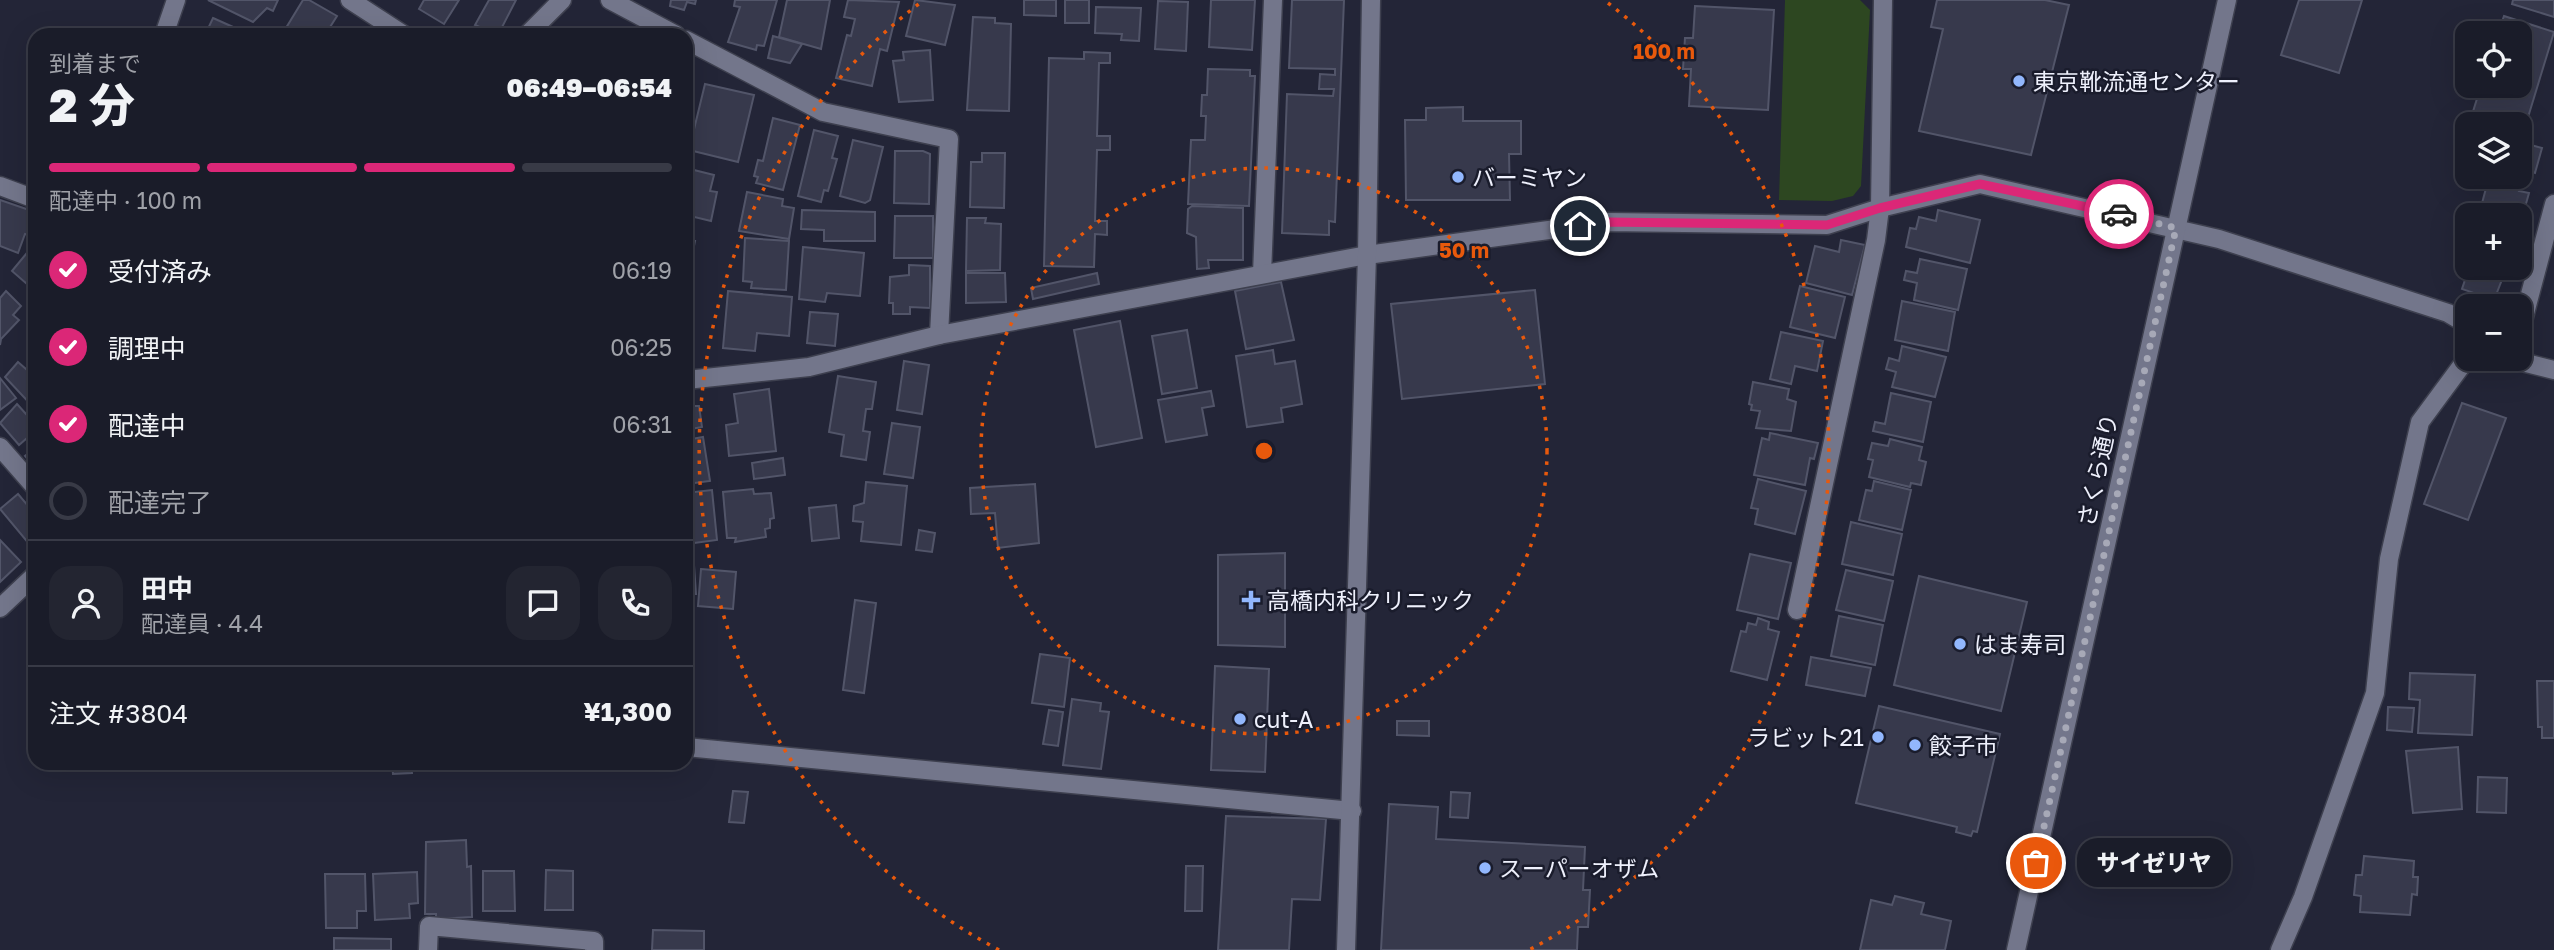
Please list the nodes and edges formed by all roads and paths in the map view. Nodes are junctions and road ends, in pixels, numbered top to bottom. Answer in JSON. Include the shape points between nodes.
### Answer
{"nodes":[{"id":1,"x":176,"y":0,"type":"edge"},
{"id":2,"x":350,"y":0,"type":"edge"},
{"id":3,"x":562,"y":0,"type":"edge"},
{"id":4,"x":610,"y":0,"type":"edge"},
{"id":5,"x":1273,"y":0,"type":"edge"},
{"id":6,"x":1371,"y":0,"type":"edge"},
{"id":7,"x":1883,"y":0,"type":"edge"},
{"id":8,"x":2227,"y":0,"type":"edge"},
{"id":9,"x":166,"y":28,"type":"edge"},
{"id":10,"x":393,"y":28,"type":"edge"},
{"id":11,"x":534,"y":28,"type":"edge"},
{"id":12,"x":663,"y":28,"type":"edge"},
{"id":13,"x":693,"y":44,"type":"edge"},
{"id":14,"x":0,"y":187,"type":"edge"},
{"id":15,"x":28,"y":197,"type":"edge"},
{"id":16,"x":2554,"y":204,"type":"edge"},
{"id":17,"x":1880,"y":208,"type":"junction"},
{"id":18,"x":2176,"y":228,"type":"junction"},
{"id":19,"x":1367,"y":255,"type":"junction"},
{"id":20,"x":1262,"y":274,"type":"junction"},
{"id":21,"x":2530,"y":294,"type":"edge"},
{"id":22,"x":2455,"y":317,"type":"edge"},
{"id":23,"x":939,"y":335,"type":"junction"},
{"id":24,"x":2532,"y":364,"type":"edge"},
{"id":25,"x":2554,"y":370,"type":"edge"},
{"id":26,"x":2458,"y":371,"type":"edge"},
{"id":27,"x":693,"y":379,"type":"edge"},
{"id":28,"x":0,"y":447,"type":"edge"},
{"id":29,"x":28,"y":479,"type":"edge"},
{"id":30,"x":28,"y":582,"type":"edge"},
{"id":31,"x":0,"y":608,"type":"edge"},
{"id":32,"x":1797,"y":610,"type":"dead end"},
{"id":33,"x":693,"y":748,"type":"edge"},
{"id":34,"x":1352,"y":811,"type":"junction"},
{"id":35,"x":428,"y":950,"type":"edge"},
{"id":36,"x":594,"y":950,"type":"edge"},
{"id":37,"x":1346,"y":950,"type":"edge"},
{"id":38,"x":2016,"y":950,"type":"edge"},
{"id":39,"x":2280,"y":950,"type":"edge"}],
"edges":[{"from":1,"to":9,"type":"street"},
{"from":2,"to":10,"type":"street"},
{"from":3,"to":11,"type":"street"},
{"from":4,"to":12,"type":"street"},
{"from":5,"to":20,"type":"street"},
{"from":6,"to":19,"type":"street"},
{"from":7,"to":17,"type":"street"},
{"from":8,"to":18,"type":"street","name":"さくら通り"},
{"from":13,"to":23,"type":"street","via":[[823,112],[949,139]]},
{"from":14,"to":15,"type":"street"},
{"from":16,"to":21,"type":"street"},
{"from":17,"to":18,"type":"street","via":[[1980,184]]},
{"from":17,"to":19,"type":"street","via":[[1827,225],[1606,222]]},
{"from":17,"to":32,"type":"street"},
{"from":18,"to":22,"type":"street"},
{"from":18,"to":38,"type":"street","name":"さくら通り"},
{"from":19,"to":20,"type":"street"},
{"from":19,"to":34,"type":"street"},
{"from":20,"to":23,"type":"street"},
{"from":23,"to":27,"type":"street","via":[[809,367]]},
{"from":24,"to":25,"type":"street"},
{"from":26,"to":39,"type":"street","via":[[2420,422],[2389,559],[2375,693]]},
{"from":28,"to":29,"type":"street"},
{"from":30,"to":31,"type":"street"},
{"from":33,"to":34,"type":"street"},
{"from":34,"to":37,"type":"street"},
{"from":35,"to":36,"type":"street","via":[[429,926],[594,941]]}]}
